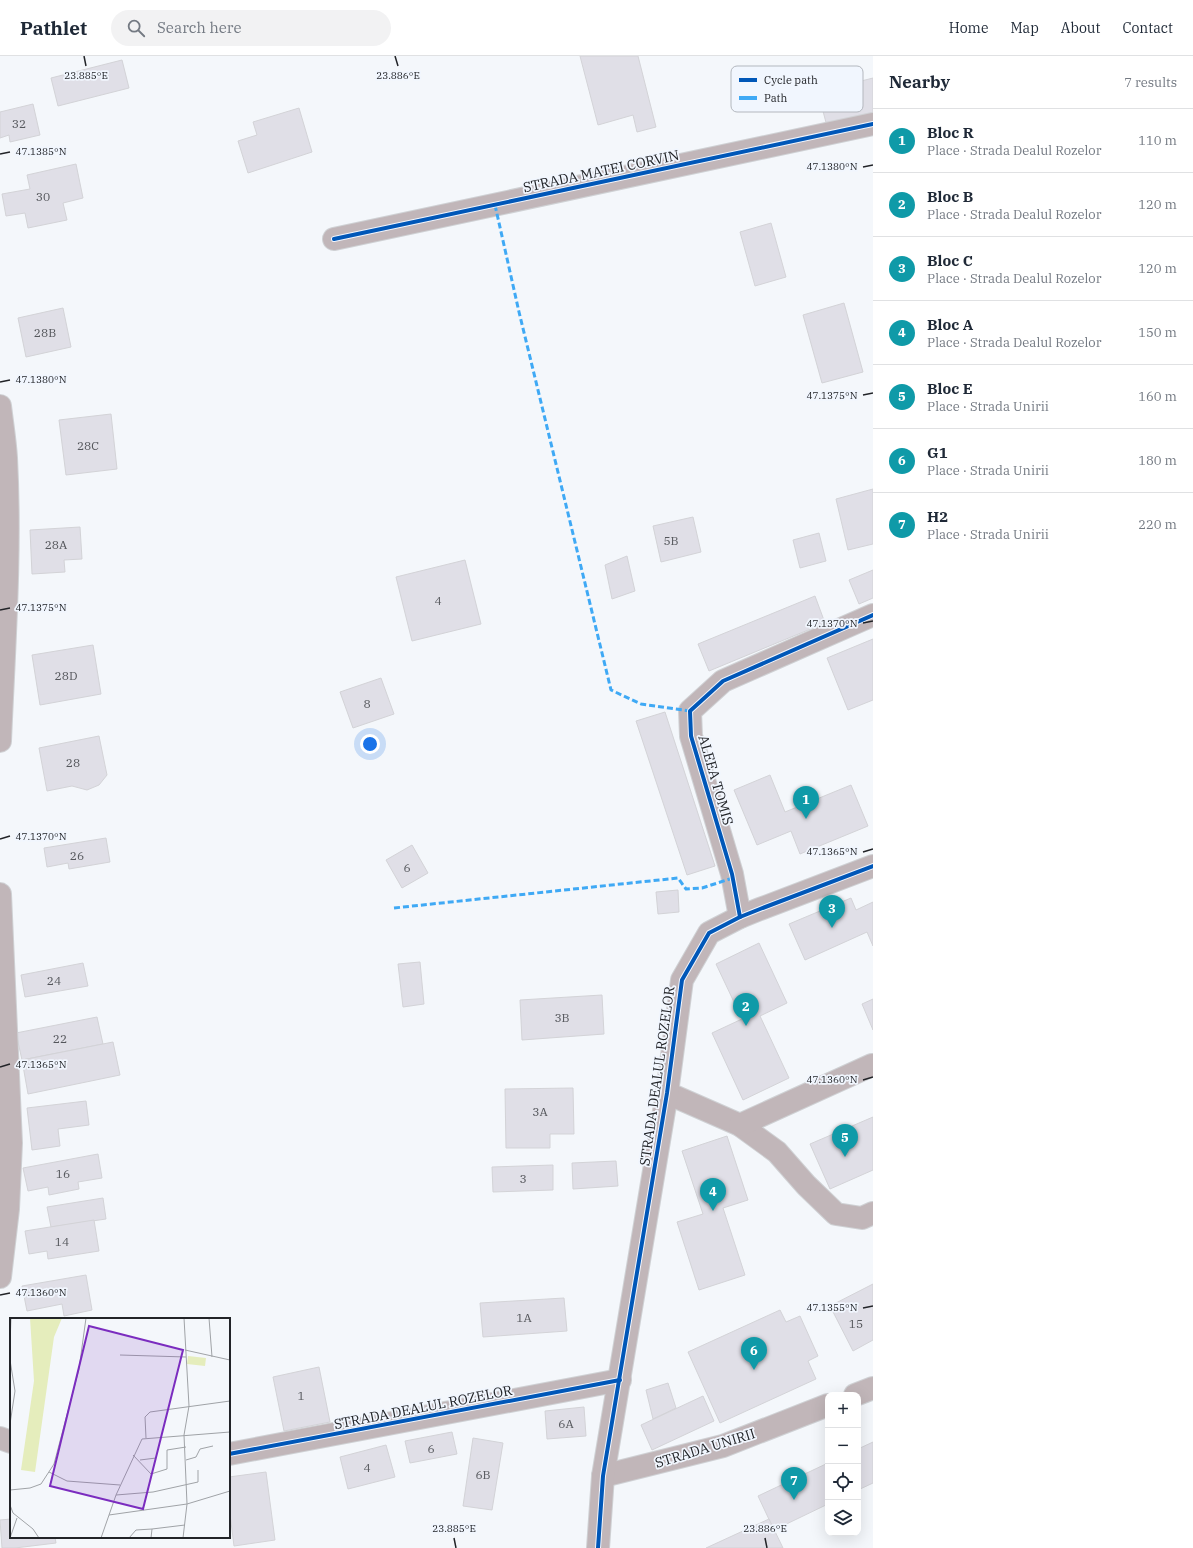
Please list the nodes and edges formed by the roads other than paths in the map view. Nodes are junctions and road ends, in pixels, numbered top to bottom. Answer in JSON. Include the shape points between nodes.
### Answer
{"nodes":[{"id":1,"x":873,"y":124,"type":"edge"},
{"id":2,"x":334,"y":239,"type":"dead end"},
{"id":3,"x":0,"y":406,"type":"edge"},
{"id":4,"x":873,"y":615,"type":"edge"},
{"id":5,"x":0,"y":741,"type":"edge"},
{"id":6,"x":873,"y":866,"type":"edge"},
{"id":7,"x":0,"y":894,"type":"edge"},
{"id":8,"x":740,"y":918,"type":"junction"},
{"id":9,"x":872,"y":1065,"type":"dead end"},
{"id":10,"x":667,"y":1093,"type":"junction"},
{"id":11,"x":740,"y":1125,"type":"junction"},
{"id":12,"x":873,"y":1213,"type":"edge"},
{"id":13,"x":0,"y":1277,"type":"edge"},
{"id":14,"x":620,"y":1380,"type":"junction"},
{"id":15,"x":873,"y":1388,"type":"edge"},
{"id":16,"x":861,"y":1393,"type":"edge"},
{"id":17,"x":825,"y":1407,"type":"edge"},
{"id":18,"x":0,"y":1438,"type":"edge"},
{"id":19,"x":10,"y":1442,"type":"edge"},
{"id":20,"x":230,"y":1454,"type":"edge"},
{"id":21,"x":603,"y":1476,"type":"junction"},
{"id":22,"x":598,"y":1548,"type":"edge"}],
"edges":[{"from":1,"to":2,"type":"street","name":"STRADA MATEI CORVIN"},
{"from":3,"to":5,"type":"street","via":[[6,457],[7,523]]},
{"from":4,"to":8,"type":"street","name":"ALEEA TOMIS","via":[[723,681],[690,711],[691,736],[732,874]]},
{"from":6,"to":8,"type":"street","name":"STRADA DEALUL ROZELOR"},
{"from":7,"to":13,"type":"street","via":[[11,1143],[8,1209]]},
{"from":8,"to":10,"type":"street","name":"STRADA DEALUL ROZELOR","via":[[709,934],[682,980]]},
{"from":9,"to":11,"type":"street"},
{"from":10,"to":11,"type":"street"},
{"from":10,"to":14,"type":"street","name":"STRADA DEALUL ROZELOR"},
{"from":11,"to":12,"type":"street","via":[[778,1152],[806,1185],[836,1214],[862,1218]]},
{"from":14,"to":20,"type":"street","name":"STRADA DEALUL ROZELOR"},
{"from":14,"to":21,"type":"street","name":"STRADA DEALUL ROZELOR"},
{"from":15,"to":16,"type":"street"},
{"from":17,"to":21,"type":"street","name":"STRADA UNIRII","via":[[723,1446]]},
{"from":18,"to":19,"type":"street"},
{"from":21,"to":22,"type":"street","name":"STRADA DEALUL ROZELOR"}]}
